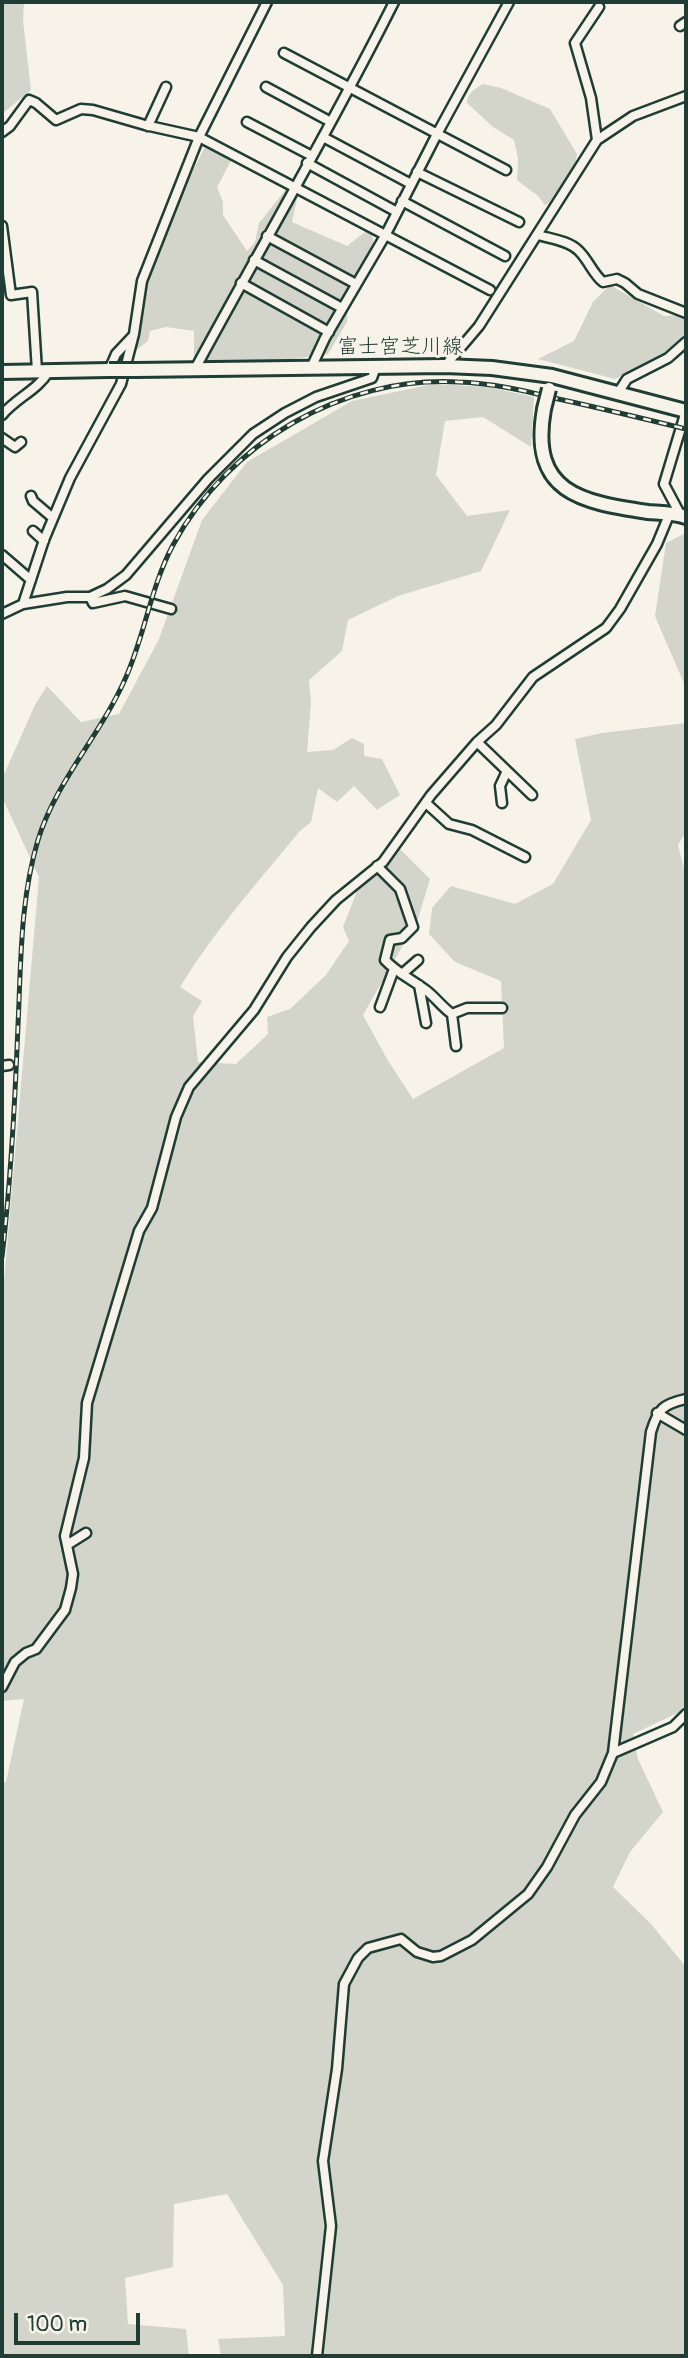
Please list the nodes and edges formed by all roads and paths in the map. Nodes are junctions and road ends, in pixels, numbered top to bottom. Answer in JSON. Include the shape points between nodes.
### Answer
{"nodes":[{"id":1,"x":267,"y":2,"type":"edge"},
{"id":2,"x":394,"y":2,"type":"edge"},
{"id":3,"x":509,"y":2,"type":"edge"},
{"id":4,"x":599,"y":7,"type":"dead end"},
{"id":5,"x":284,"y":52,"type":"dead end"},
{"id":6,"x":166,"y":87,"type":"dead end"},
{"id":7,"x":266,"y":87,"type":"dead end"},
{"id":8,"x":351,"y":88,"type":"junction"},
{"id":9,"x":686,"y":96,"type":"edge"},
{"id":10,"x":247,"y":122,"type":"dead end"},
{"id":11,"x":331,"y":122,"type":"junction"},
{"id":12,"x":148,"y":126,"type":"junction"},
{"id":13,"x":2,"y":132,"type":"edge"},
{"id":14,"x":437,"y":134,"type":"junction"},
{"id":15,"x":199,"y":137,"type":"junction"},
{"id":16,"x":323,"y":137,"type":"junction"},
{"id":17,"x":597,"y":140,"type":"junction"},
{"id":18,"x":309,"y":160,"type":"junction"},
{"id":19,"x":506,"y":170,"type":"dead end"},
{"id":20,"x":417,"y":172,"type":"junction"},
{"id":21,"x":411,"y":184,"type":"junction"},
{"id":22,"x":295,"y":185,"type":"junction"},
{"id":23,"x":402,"y":201,"type":"junction"},
{"id":24,"x":397,"y":212,"type":"junction"},
{"id":25,"x":519,"y":222,"type":"dead end"},
{"id":26,"x":2,"y":226,"type":"edge"},
{"id":27,"x":386,"y":234,"type":"junction"},
{"id":28,"x":538,"y":235,"type":"junction"},
{"id":29,"x":267,"y":236,"type":"junction"},
{"id":30,"x":505,"y":256,"type":"dead end"},
{"id":31,"x":254,"y":260,"type":"junction"},
{"id":32,"x":242,"y":284,"type":"junction"},
{"id":33,"x":356,"y":284,"type":"junction"},
{"id":34,"x":490,"y":290,"type":"dead end"},
{"id":35,"x":6,"y":293,"type":"edge"},
{"id":36,"x":342,"y":308,"type":"junction"},
{"id":37,"x":686,"y":313,"type":"edge"},
{"id":38,"x":329,"y":332,"type":"junction"},
{"id":39,"x":134,"y":334,"type":"junction"},
{"id":40,"x":686,"y":342,"type":"edge"},
{"id":41,"x":445,"y":366,"type":"junction"},
{"id":42,"x":376,"y":367,"type":"junction"},
{"id":43,"x":311,"y":368,"type":"junction"},
{"id":44,"x":195,"y":369,"type":"junction"},
{"id":45,"x":109,"y":370,"type":"junction"},
{"id":46,"x":43,"y":371,"type":"junction"},
{"id":47,"x":2,"y":372,"type":"edge"},
{"id":48,"x":550,"y":382,"type":"junction"},
{"id":49,"x":618,"y":393,"type":"junction"},
{"id":50,"x":686,"y":411,"type":"edge"},
{"id":51,"x":2,"y":415,"type":"edge"},
{"id":52,"x":2,"y":438,"type":"edge"},
{"id":53,"x":21,"y":442,"type":"dead end"},
{"id":54,"x":31,"y":496,"type":"dead end"},
{"id":55,"x":679,"y":516,"type":"edge"},
{"id":56,"x":53,"y":518,"type":"junction"},
{"id":57,"x":33,"y":531,"type":"dead end"},
{"id":58,"x":44,"y":541,"type":"junction"},
{"id":59,"x":3,"y":558,"type":"edge"},
{"id":60,"x":31,"y":580,"type":"junction"},
{"id":61,"x":90,"y":597,"type":"junction"},
{"id":62,"x":23,"y":604,"type":"junction"},
{"id":63,"x":172,"y":609,"type":"dead end"},
{"id":64,"x":2,"y":614,"type":"edge"},
{"id":65,"x":478,"y":742,"type":"junction"},
{"id":66,"x":507,"y":771,"type":"junction"},
{"id":67,"x":532,"y":795,"type":"dead end"},
{"id":68,"x":426,"y":803,"type":"junction"},
{"id":69,"x":502,"y":803,"type":"dead end"},
{"id":70,"x":525,"y":857,"type":"dead end"},
{"id":71,"x":377,"y":866,"type":"junction"},
{"id":72,"x":418,"y":960,"type":"dead end"},
{"id":73,"x":394,"y":970,"type":"junction"},
{"id":74,"x":402,"y":974,"type":"junction"},
{"id":75,"x":419,"y":985,"type":"junction"},
{"id":76,"x":380,"y":1007,"type":"dead end"},
{"id":77,"x":502,"y":1009,"type":"dead end"},
{"id":78,"x":452,"y":1014,"type":"junction"},
{"id":79,"x":426,"y":1023,"type":"dead end"},
{"id":80,"x":456,"y":1046,"type":"dead end"},
{"id":81,"x":686,"y":1399,"type":"edge"},
{"id":82,"x":657,"y":1413,"type":"junction"},
{"id":83,"x":686,"y":1430,"type":"edge"},
{"id":84,"x":86,"y":1533,"type":"dead end"},
{"id":85,"x":67,"y":1545,"type":"junction"},
{"id":86,"x":2,"y":1687,"type":"edge"},
{"id":87,"x":686,"y":1714,"type":"edge"},
{"id":88,"x":613,"y":1754,"type":"junction"},
{"id":89,"x":317,"y":2356,"type":"edge"}],
"edges":[{"from":1,"to":15,"type":"street"},
{"from":2,"to":8,"type":"street"},
{"from":3,"to":14,"type":"street"},
{"from":4,"to":17,"type":"street","via":[[575,43]]},
{"from":5,"to":8,"type":"street"},
{"from":6,"to":12,"type":"street"},
{"from":7,"to":11,"type":"street"},
{"from":8,"to":11,"type":"street"},
{"from":8,"to":14,"type":"street"},
{"from":9,"to":17,"type":"street","via":[[633,116]]},
{"from":10,"to":18,"type":"street"},
{"from":11,"to":16,"type":"street"},
{"from":12,"to":13,"type":"street","via":[[81,109],[55,120],[29,100]]},
{"from":12,"to":15,"type":"street"},
{"from":14,"to":19,"type":"street"},
{"from":14,"to":20,"type":"street"},
{"from":15,"to":22,"type":"street"},
{"from":15,"to":39,"type":"street","via":[[142,281]]},
{"from":16,"to":18,"type":"street"},
{"from":16,"to":21,"type":"street"},
{"from":17,"to":28,"type":"street"},
{"from":18,"to":22,"type":"street"},
{"from":18,"to":24,"type":"street"},
{"from":20,"to":21,"type":"street"},
{"from":20,"to":25,"type":"street"},
{"from":21,"to":23,"type":"street"},
{"from":22,"to":27,"type":"street"},
{"from":22,"to":29,"type":"street"},
{"from":23,"to":24,"type":"street"},
{"from":23,"to":30,"type":"street"},
{"from":24,"to":27,"type":"street"},
{"from":26,"to":35,"type":"street"},
{"from":27,"to":33,"type":"street"},
{"from":27,"to":34,"type":"street"},
{"from":28,"to":37,"type":"street","via":[[579,251],[603,282],[617,279],[638,294]]},
{"from":28,"to":41,"type":"street","via":[[479,326]]},
{"from":29,"to":31,"type":"street"},
{"from":29,"to":33,"type":"street"},
{"from":31,"to":32,"type":"street"},
{"from":31,"to":36,"type":"street"},
{"from":32,"to":38,"type":"street"},
{"from":32,"to":44,"type":"street"},
{"from":33,"to":36,"type":"street"},
{"from":35,"to":46,"type":"street","via":[[32,292]]},
{"from":36,"to":38,"type":"street"},
{"from":38,"to":43,"type":"street"},
{"from":39,"to":45,"type":"street"},
{"from":39,"to":56,"type":"street","via":[[121,384]]},
{"from":40,"to":49,"type":"street","via":[[668,358],[627,379]]},
{"from":41,"to":42,"type":"main road","name":"富士宮芝川線"},
{"from":41,"to":48,"type":"main road","name":"富士宮芝川線","via":[[492,368]]},
{"from":42,"to":43,"type":"main road","name":"富士宮芝川線"},
{"from":42,"to":61,"type":"street","via":[[372,378],[316,397],[253,434],[126,575]]},
{"from":43,"to":44,"type":"main road","name":"富士宮芝川線"},
{"from":44,"to":45,"type":"main road","name":"富士宮芝川線","bridge":true},
{"from":45,"to":46,"type":"main road","name":"富士宮芝川線"},
{"from":46,"to":47,"type":"main road","name":"富士宮芝川線"},
{"from":46,"to":51,"type":"street","via":[[44,380]]},
{"from":48,"to":49,"type":"main road","name":"富士宮芝川線"},
{"from":48,"to":55,"type":"main road","bridge":true,"via":[[542,453],[555,478],[575,496],[602,505]]},
{"from":49,"to":50,"type":"main road","name":"富士宮芝川線"},
{"from":50,"to":55,"type":"street","via":[[664,484]]},
{"from":52,"to":53,"type":"street","via":[[15,447]]},
{"from":54,"to":56,"type":"street"},
{"from":55,"to":65,"type":"street","via":[[606,628],[533,677]]},
{"from":56,"to":58,"type":"street"},
{"from":57,"to":58,"type":"street"},
{"from":58,"to":60,"type":"street"},
{"from":59,"to":60,"type":"street"},
{"from":60,"to":62,"type":"street"},
{"from":61,"to":62,"type":"street"},
{"from":61,"to":63,"type":"street","via":[[93,603],[125,596]]},
{"from":62,"to":64,"type":"street"},
{"from":65,"to":66,"type":"street"},
{"from":65,"to":68,"type":"street"},
{"from":66,"to":67,"type":"street"},
{"from":66,"to":69,"type":"street","via":[[500,786]]},
{"from":68,"to":70,"type":"street","via":[[449,824],[472,830]]},
{"from":68,"to":71,"type":"street"},
{"from":71,"to":73,"type":"street","via":[[400,889],[413,927],[390,940],[386,960]]},
{"from":71,"to":85,"type":"street","via":[[311,927],[254,1010],[186,1093],[87,1403],[84,1458],[65,1536]]},
{"from":72,"to":74,"type":"street"},
{"from":73,"to":74,"type":"street"},
{"from":73,"to":76,"type":"street"},
{"from":74,"to":75,"type":"street"},
{"from":75,"to":78,"type":"street"},
{"from":75,"to":79,"type":"street"},
{"from":77,"to":78,"type":"street","via":[[467,1008]]},
{"from":78,"to":80,"type":"street"},
{"from":81,"to":82,"type":"street"},
{"from":82,"to":83,"type":"street"},
{"from":82,"to":88,"type":"street","via":[[651,1432]]},
{"from":84,"to":85,"type":"street"},
{"from":85,"to":86,"type":"street","via":[[73,1574],[65,1610],[36,1649],[15,1662]]},
{"from":87,"to":88,"type":"street","via":[[673,1727]]},
{"from":88,"to":89,"type":"street","via":[[601,1782],[575,1815],[528,1894],[472,1940],[442,1956],[418,1952],[401,1939],[368,1948],[344,1984],[323,2161],[331,2225]]}]}
